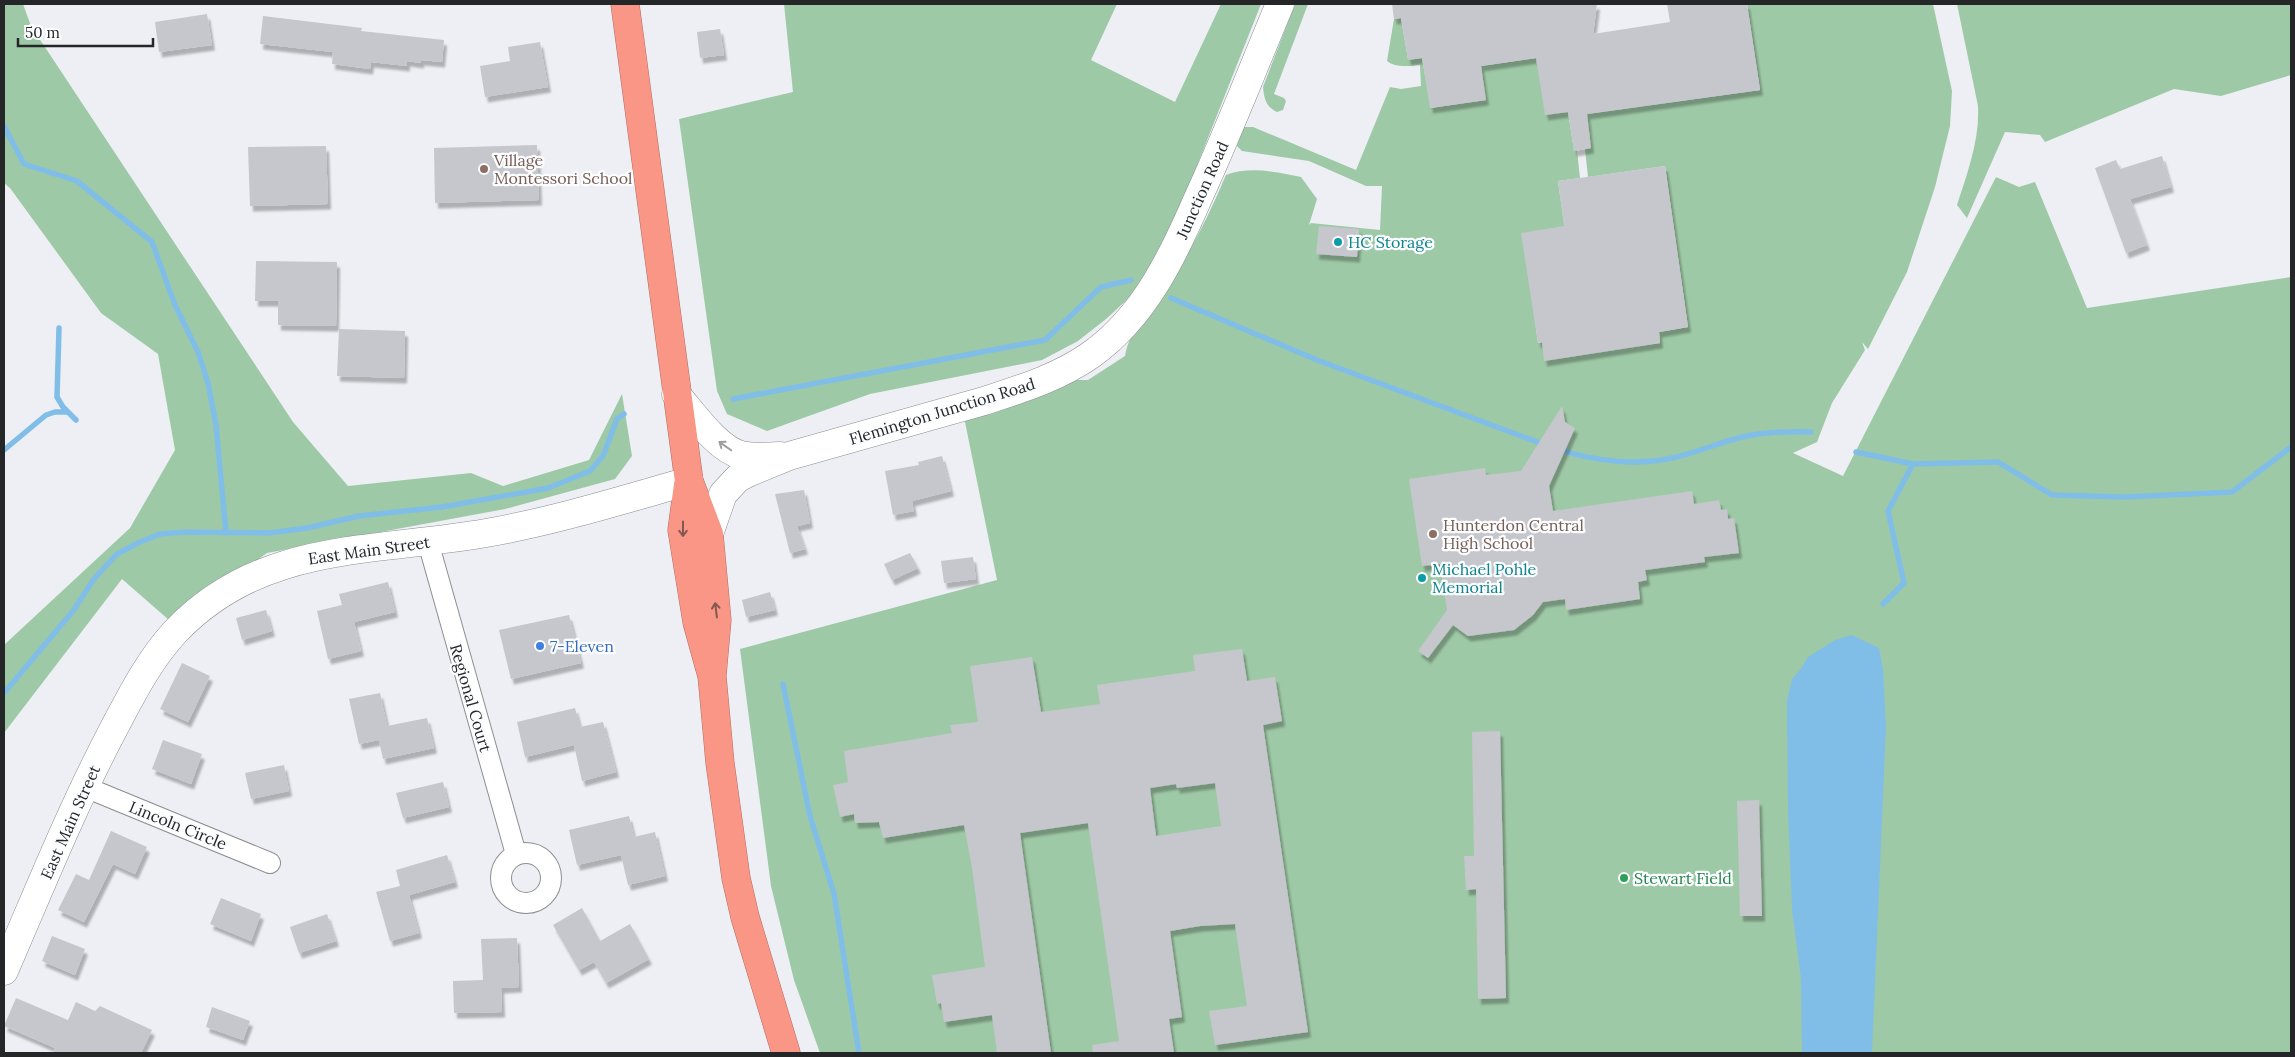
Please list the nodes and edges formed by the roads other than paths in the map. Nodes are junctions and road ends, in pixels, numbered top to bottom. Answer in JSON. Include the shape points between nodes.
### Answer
{"nodes":[{"id":1,"x":625,"y":4,"type":"edge"},
{"id":2,"x":1280,"y":4,"type":"edge"},
{"id":3,"x":1091,"y":355,"type":"joint"},
{"id":4,"x":676,"y":394,"type":"junction"},
{"id":5,"x":789,"y":456,"type":"junction"},
{"id":6,"x":689,"y":481,"type":"junction"},
{"id":7,"x":709,"y":534,"type":"junction"},
{"id":8,"x":428,"y":542,"type":"junction"},
{"id":9,"x":712,"y":676,"type":"junction"},
{"id":10,"x":85,"y":787,"type":"junction"},
{"id":11,"x":516,"y":854,"type":"dead end"},
{"id":12,"x":270,"y":863,"type":"dead end"},
{"id":13,"x":4,"y":971,"type":"edge"},
{"id":14,"x":786,"y":1053,"type":"edge"}],
"edges":[{"from":1,"to":4,"type":"highway"},
{"from":2,"to":3,"type":"street","name":"Junction Road","via":[[1218,158],[1183,234],[1145,298],[1111,339]]},
{"from":3,"to":5,"type":"street","name":"Flemington Junction Road","via":[[1043,380],[984,401]]},
{"from":5,"to":4,"type":"street","one_way":true,"via":[[759,457],[728,449]]},
{"from":4,"to":6,"type":"highway"},
{"from":5,"to":7,"type":"street","via":[[750,472],[729,486]]},
{"from":6,"to":7,"type":"highway"},
{"from":6,"to":8,"type":"street","name":"East Main Street","via":[[544,521]]},
{"from":6,"to":9,"type":"highway","one_way":true,"via":[[682,530],[697,622]]},
{"from":9,"to":7,"type":"highway","one_way":true,"via":[[717,620]]},
{"from":8,"to":10,"type":"street","name":"East Main Street","via":[[344,551],[295,561],[237,583],[211,600],[175,632],[151,663],[123,710]]},
{"from":8,"to":11,"type":"street","name":"Regional Court"},
{"from":9,"to":14,"type":"highway","via":[[736,878]]},
{"from":10,"to":12,"type":"street","name":"Lincoln Circle"},
{"from":10,"to":13,"type":"street","name":"East Main Street"}]}
